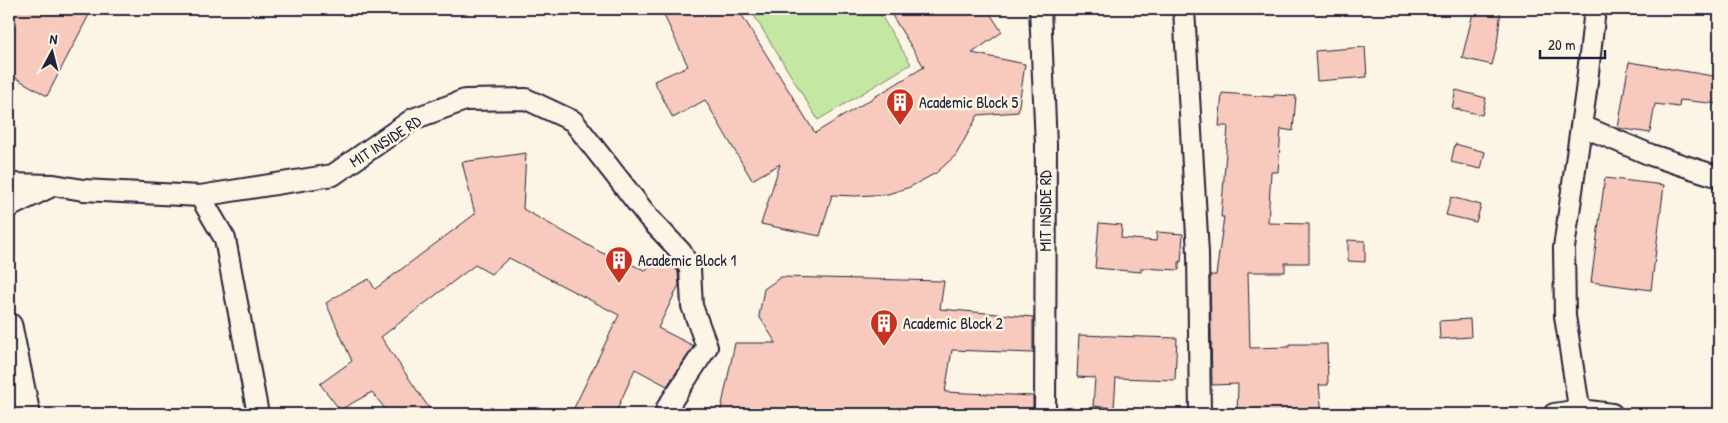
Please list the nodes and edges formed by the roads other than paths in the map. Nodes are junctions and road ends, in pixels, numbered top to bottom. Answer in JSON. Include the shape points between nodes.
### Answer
{"nodes":[{"id":1,"x":1040,"y":9,"type":"edge"},
{"id":2,"x":1184,"y":9,"type":"edge"},
{"id":3,"x":1595,"y":9,"type":"edge"},
{"id":4,"x":1582,"y":126,"type":"junction"},
{"id":5,"x":1719,"y":177,"type":"edge"},
{"id":6,"x":9,"y":184,"type":"edge"},
{"id":7,"x":54,"y":185,"type":"junction"},
{"id":8,"x":200,"y":196,"type":"junction"},
{"id":9,"x":9,"y":207,"type":"edge"},
{"id":10,"x":9,"y":326,"type":"edge"},
{"id":11,"x":1580,"y":412,"type":"edge"},
{"id":12,"x":27,"y":414,"type":"edge"},
{"id":13,"x":258,"y":414,"type":"edge"},
{"id":14,"x":664,"y":414,"type":"edge"},
{"id":15,"x":1045,"y":414,"type":"edge"},
{"id":16,"x":1200,"y":414,"type":"edge"},
{"id":17,"x":1554,"y":414,"type":"edge"},
{"id":18,"x":1612,"y":414,"type":"edge"}],
"edges":[{"from":1,"to":15,"type":"street","name":"MIT INSIDE RD","via":[[1046,145]]},
{"from":2,"to":16,"type":"street","via":[[1198,253]]},
{"from":3,"to":4,"type":"street"},
{"from":4,"to":5,"type":"street","via":[[1651,155]]},
{"from":4,"to":11,"type":"street","via":[[1564,248],[1566,316]]},
{"from":6,"to":7,"type":"street","name":"MIT INSIDE RD"},
{"from":7,"to":8,"type":"street","name":"MIT INSIDE RD","via":[[83,190]]},
{"from":7,"to":9,"type":"street"},
{"from":8,"to":13,"type":"street","via":[[225,239]]},
{"from":8,"to":14,"type":"street","name":"MIT INSIDE RD","via":[[333,175],[413,119],[465,100],[526,99],[573,121],[649,218],[681,252],[690,268],[692,306],[707,347]]},
{"from":10,"to":12,"type":"street"},
{"from":11,"to":17,"type":"street"},
{"from":11,"to":18,"type":"street"}]}
